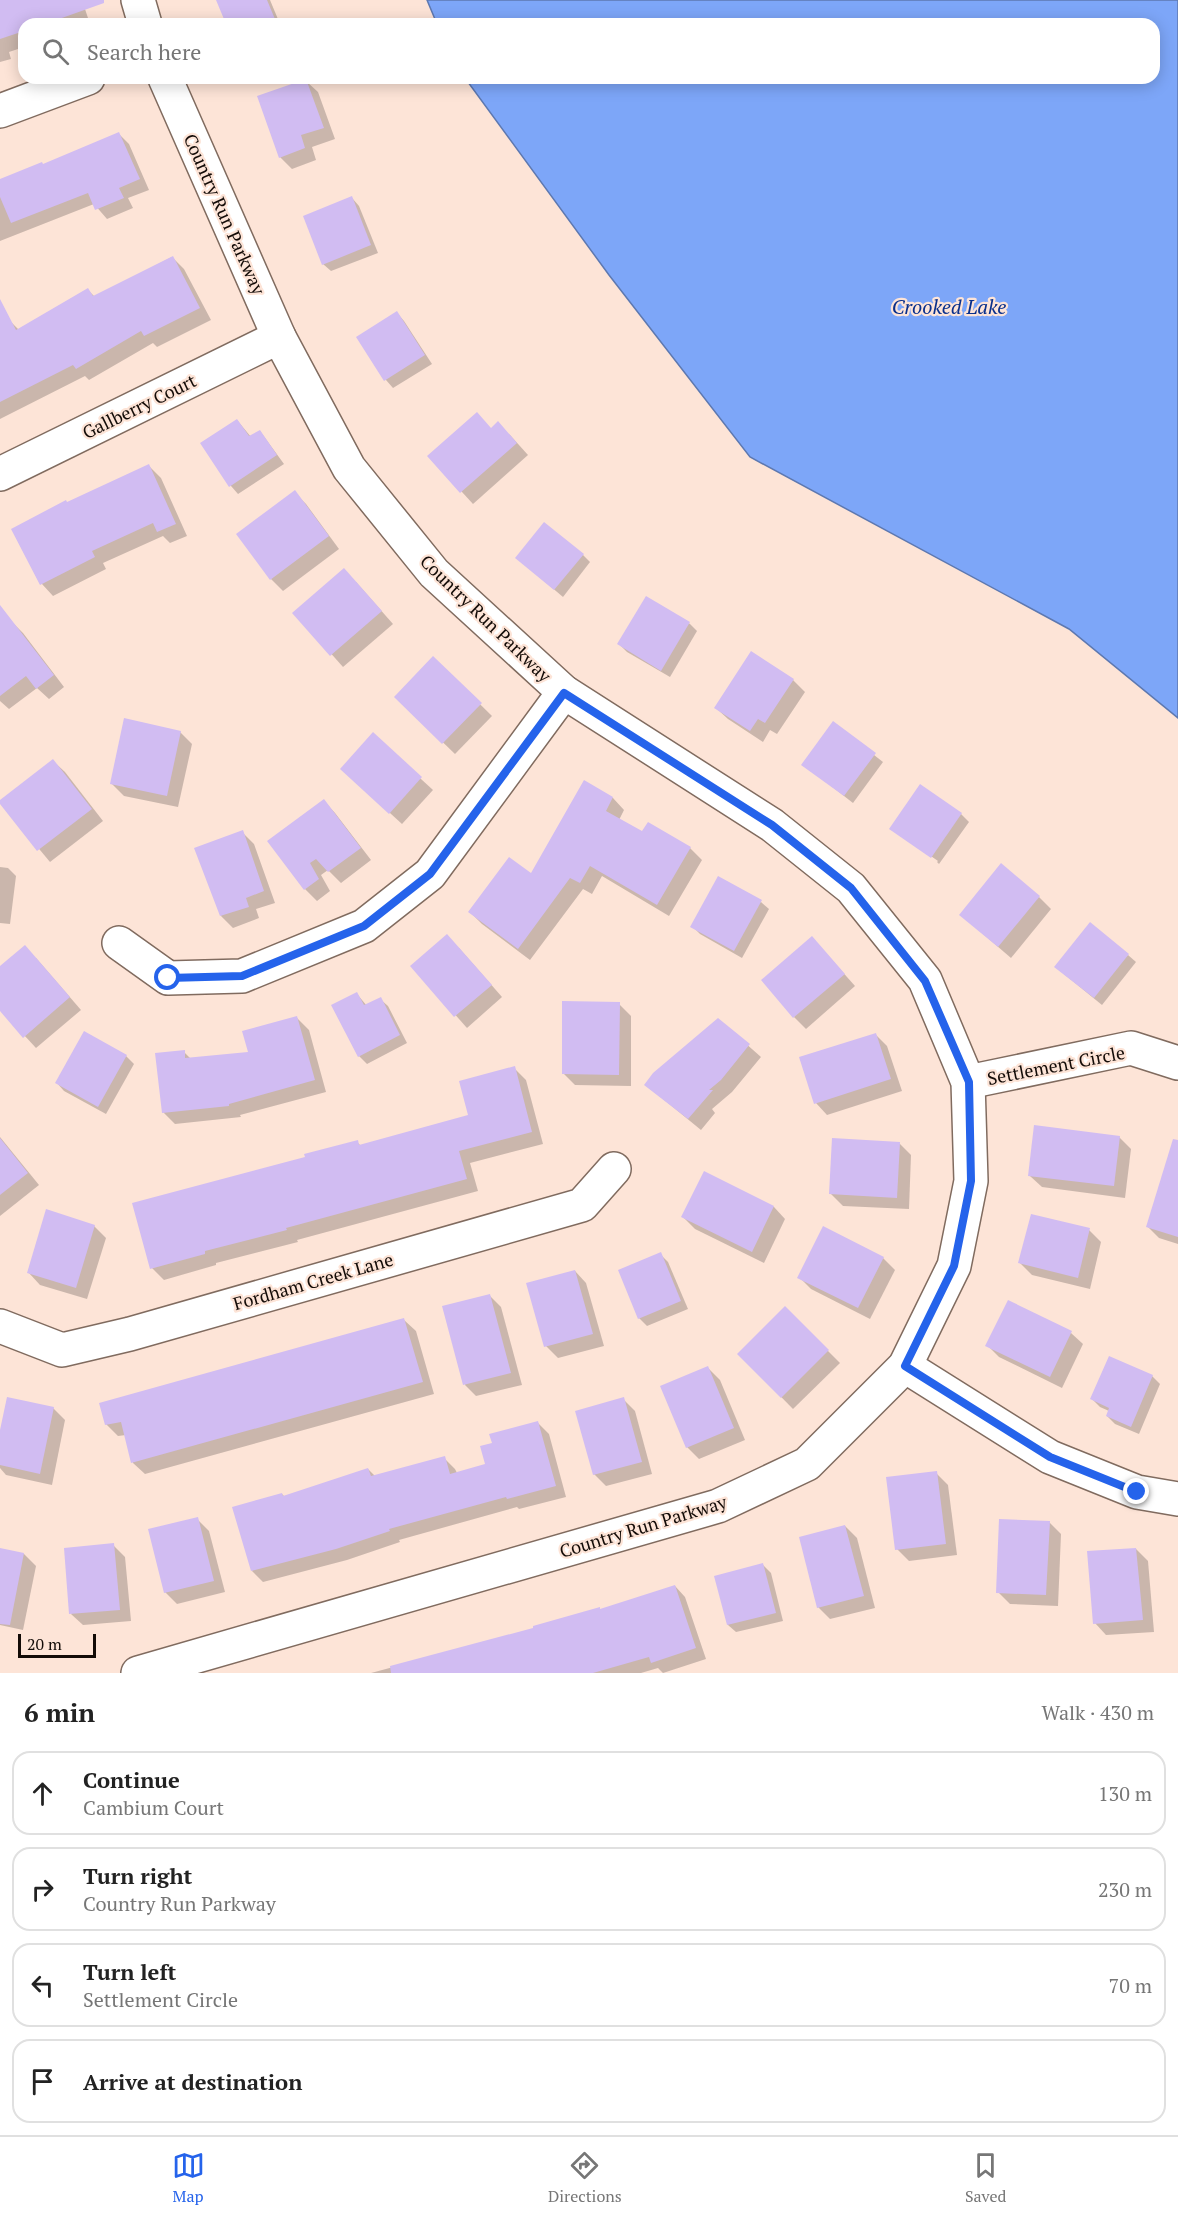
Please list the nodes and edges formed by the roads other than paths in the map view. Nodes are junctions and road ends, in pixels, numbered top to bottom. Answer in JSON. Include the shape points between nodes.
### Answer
{"nodes":[{"id":1,"x":138,"y":0,"type":"edge"},
{"id":2,"x":144,"y":18,"type":"edge"},
{"id":3,"x":72,"y":84,"type":"edge"},
{"id":4,"x":168,"y":84,"type":"edge"},
{"id":5,"x":0,"y":111,"type":"edge"},
{"id":6,"x":279,"y":337,"type":"junction"},
{"id":7,"x":0,"y":474,"type":"edge"},
{"id":8,"x":564,"y":693,"type":"junction"},
{"id":9,"x":119,"y":943,"type":"dead end"},
{"id":10,"x":1178,"y":1063,"type":"edge"},
{"id":11,"x":969,"y":1082,"type":"junction"},
{"id":12,"x":614,"y":1169,"type":"dead end"},
{"id":13,"x":0,"y":1326,"type":"edge"},
{"id":14,"x":905,"y":1366,"type":"junction"},
{"id":15,"x":1178,"y":1499,"type":"edge"},
{"id":16,"x":138,"y":1673,"type":"edge"}],
"edges":[{"from":1,"to":2,"type":"street"},
{"from":3,"to":5,"type":"street"},
{"from":4,"to":6,"type":"street","name":"Country Run Parkway"},
{"from":6,"to":7,"type":"street","name":"Gallberry Court"},
{"from":6,"to":8,"type":"street","name":"Country Run Parkway","via":[[349,468],[434,573]]},
{"from":8,"to":9,"type":"street","via":[[430,874],[364,926],[242,976],[168,978]]},
{"from":8,"to":11,"type":"street","name":"Country Run Parkway","via":[[772,825],[851,888],[925,981]]},
{"from":10,"to":11,"type":"street","name":"Settlement Circle","via":[[1131,1048]]},
{"from":11,"to":14,"type":"street","name":"Country Run Parkway","via":[[971,1181],[954,1266]]},
{"from":12,"to":13,"type":"street","name":"Fordham Creek Lane","via":[[582,1205],[130,1334],[62,1350]]},
{"from":14,"to":15,"type":"street","via":[[1050,1457],[1137,1492]]},
{"from":14,"to":16,"type":"street","name":"Country Run Parkway","via":[[807,1464],[718,1506]]}]}
